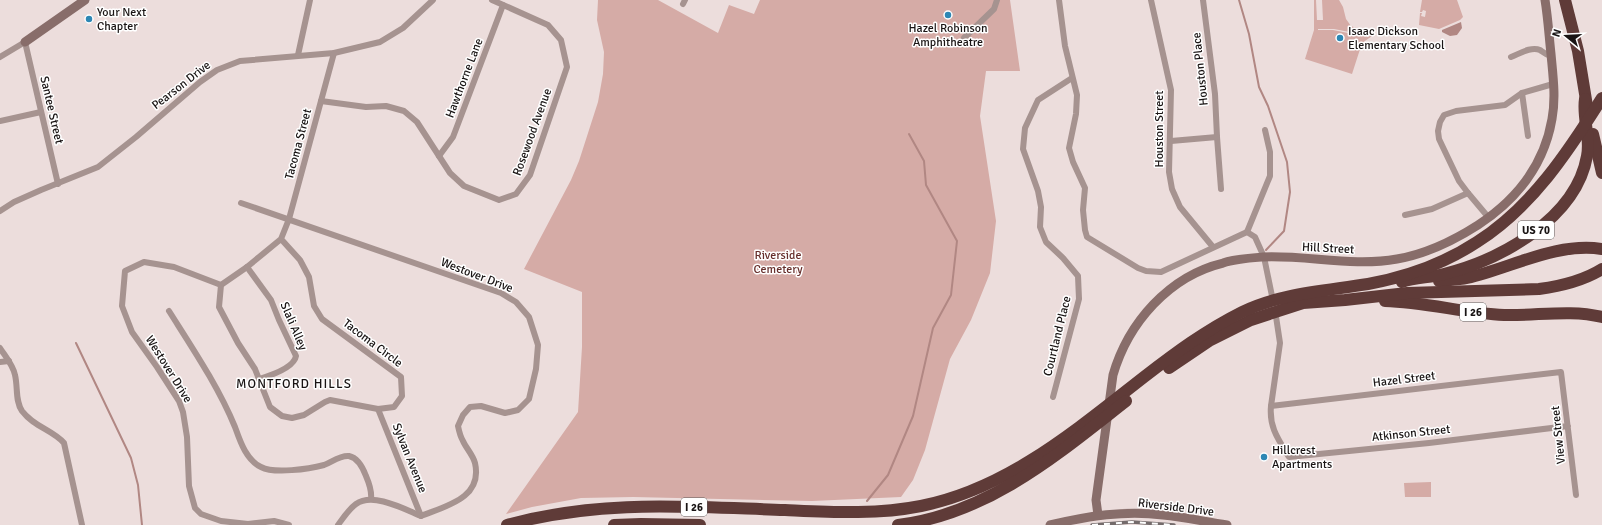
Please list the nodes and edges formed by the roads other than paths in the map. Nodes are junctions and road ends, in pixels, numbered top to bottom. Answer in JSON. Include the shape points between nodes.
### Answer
{"nodes":[{"id":1,"x":85,"y":0,"type":"edge"},
{"id":2,"x":310,"y":0,"type":"edge"},
{"id":3,"x":433,"y":0,"type":"edge"},
{"id":4,"x":492,"y":0,"type":"edge"},
{"id":5,"x":997,"y":0,"type":"edge"},
{"id":6,"x":1059,"y":0,"type":"edge"},
{"id":7,"x":1151,"y":0,"type":"edge"},
{"id":8,"x":1204,"y":0,"type":"edge"},
{"id":9,"x":1545,"y":0,"type":"edge"},
{"id":10,"x":1565,"y":0,"type":"edge"},
{"id":11,"x":503,"y":5,"type":"junction"},
{"id":12,"x":964,"y":38,"type":"dead end"},
{"id":13,"x":25,"y":42,"type":"junction"},
{"id":14,"x":334,"y":53,"type":"junction"},
{"id":15,"x":298,"y":55,"type":"junction"},
{"id":16,"x":1551,"y":56,"type":"junction"},
{"id":17,"x":0,"y":57,"type":"edge"},
{"id":18,"x":1511,"y":57,"type":"dead end"},
{"id":19,"x":1072,"y":78,"type":"junction"},
{"id":20,"x":1553,"y":84,"type":"junction"},
{"id":21,"x":1522,"y":92,"type":"junction"},
{"id":22,"x":1602,"y":98,"type":"edge"},
{"id":23,"x":1586,"y":99,"type":"junction"},
{"id":24,"x":321,"y":101,"type":"junction"},
{"id":25,"x":42,"y":112,"type":"junction"},
{"id":26,"x":0,"y":121,"type":"edge"},
{"id":27,"x":1265,"y":130,"type":"dead end"},
{"id":28,"x":1528,"y":136,"type":"dead end"},
{"id":29,"x":1217,"y":137,"type":"junction"},
{"id":30,"x":1170,"y":141,"type":"junction"},
{"id":31,"x":439,"y":156,"type":"junction"},
{"id":32,"x":1602,"y":173,"type":"edge"},
{"id":33,"x":58,"y":184,"type":"junction"},
{"id":34,"x":1221,"y":189,"type":"dead end"},
{"id":35,"x":1468,"y":193,"type":"junction"},
{"id":36,"x":241,"y":203,"type":"dead end"},
{"id":37,"x":0,"y":211,"type":"edge"},
{"id":38,"x":1405,"y":215,"type":"dead end"},
{"id":39,"x":1490,"y":218,"type":"junction"},
{"id":40,"x":289,"y":219,"type":"junction"},
{"id":41,"x":1247,"y":232,"type":"junction"},
{"id":42,"x":281,"y":239,"type":"junction"},
{"id":43,"x":1213,"y":247,"type":"junction"},
{"id":44,"x":1602,"y":249,"type":"edge"},
{"id":45,"x":1264,"y":257,"type":"junction"},
{"id":46,"x":247,"y":267,"type":"junction"},
{"id":47,"x":1600,"y":270,"type":"edge"},
{"id":48,"x":1372,"y":283,"type":"junction"},
{"id":49,"x":1397,"y":284,"type":"junction"},
{"id":50,"x":222,"y":285,"type":"junction"},
{"id":51,"x":1345,"y":300,"type":"junction"},
{"id":52,"x":169,"y":311,"type":"dead end"},
{"id":53,"x":1602,"y":317,"type":"edge"},
{"id":54,"x":0,"y":348,"type":"edge"},
{"id":55,"x":0,"y":362,"type":"edge"},
{"id":56,"x":9,"y":362,"type":"junction"},
{"id":57,"x":1562,"y":372,"type":"joint"},
{"id":58,"x":259,"y":379,"type":"junction"},
{"id":59,"x":1053,"y":398,"type":"dead end"},
{"id":60,"x":1272,"y":406,"type":"junction"},
{"id":61,"x":378,"y":409,"type":"junction"},
{"id":62,"x":1568,"y":426,"type":"junction"},
{"id":63,"x":1576,"y":495,"type":"dead end"},
{"id":64,"x":371,"y":500,"type":"junction"},
{"id":65,"x":1098,"y":515,"type":"junction"},
{"id":66,"x":421,"y":516,"type":"junction"},
{"id":67,"x":82,"y":525,"type":"edge"},
{"id":68,"x":289,"y":525,"type":"edge"},
{"id":69,"x":338,"y":525,"type":"edge"},
{"id":70,"x":507,"y":525,"type":"edge"},
{"id":71,"x":614,"y":525,"type":"edge"},
{"id":72,"x":700,"y":525,"type":"edge"},
{"id":73,"x":898,"y":525,"type":"edge"},
{"id":74,"x":1050,"y":525,"type":"edge"},
{"id":75,"x":1227,"y":525,"type":"edge"}],
"edges":[{"from":1,"to":13,"type":"street"},
{"from":2,"to":15,"type":"street"},
{"from":3,"to":14,"type":"street","name":"Pearson Drive","via":[[403,28],[380,42]]},
{"from":4,"to":11,"type":"street","name":"Rosewood Avenue"},
{"from":5,"to":12,"type":"street","via":[[994,9]]},
{"from":6,"to":19,"type":"street"},
{"from":7,"to":30,"type":"street","name":"Houston Street","via":[[1171,90]]},
{"from":8,"to":29,"type":"street","name":"Houston Place","via":[[1215,94]]},
{"from":9,"to":16,"type":"street","name":"Hill Street"},
{"from":10,"to":23,"type":"highway","via":[[1578,51]]},
{"from":11,"to":31,"type":"street","name":"Hawthorne Lane","via":[[453,137]]},
{"from":11,"to":31,"type":"street","name":"Rosewood Avenue","via":[[548,24],[561,40],[567,67],[530,175],[516,194],[499,200],[464,186],[450,173]]},
{"from":13,"to":17,"type":"street"},
{"from":13,"to":25,"type":"street","name":"Santee Street"},
{"from":14,"to":15,"type":"street","name":"Pearson Drive"},
{"from":14,"to":24,"type":"street","name":"Tacoma Street"},
{"from":15,"to":33,"type":"street","name":"Pearson Drive","via":[[240,61],[217,70],[98,167]]},
{"from":16,"to":18,"type":"street","via":[[1534,49]]},
{"from":16,"to":20,"type":"street","name":"Hill Street"},
{"from":19,"to":43,"type":"street","via":[[1077,96],[1069,148],[1085,188],[1083,210],[1087,237],[1146,271],[1161,272]]},
{"from":19,"to":59,"type":"street","name":"Courtland Place","via":[[1038,100],[1025,128],[1023,149],[1038,191],[1041,207],[1040,227],[1046,242],[1078,276],[1079,299]]},
{"from":20,"to":21,"type":"street"},
{"from":20,"to":39,"type":"street","name":"Hill Street","via":[[1552,120],[1536,168],[1516,194]]},
{"from":21,"to":28,"type":"street"},
{"from":21,"to":35,"type":"street","via":[[1505,105],[1456,111],[1444,116],[1440,122],[1440,139],[1459,181]]},
{"from":22,"to":48,"type":"highway","via":[[1546,180],[1516,212],[1479,241],[1457,254],[1410,273]]},
{"from":23,"to":32,"type":"highway"},
{"from":23,"to":49,"type":"highway","number":"US 70","via":[[1584,110],[1588,131],[1588,155],[1579,184],[1561,208],[1532,234],[1480,263]]},
{"from":24,"to":31,"type":"street","name":"Rosewood Avenue","via":[[366,107],[386,106],[404,111],[417,122]]},
{"from":24,"to":40,"type":"street","name":"Tacoma Street"},
{"from":25,"to":26,"type":"street"},
{"from":25,"to":33,"type":"street","name":"Santee Street"},
{"from":27,"to":41,"type":"street","via":[[1270,152],[1270,176]]},
{"from":29,"to":30,"type":"street"},
{"from":29,"to":34,"type":"street","name":"Houston Place"},
{"from":30,"to":43,"type":"street","name":"Houston Street","via":[[1169,172],[1172,189],[1180,207]]},
{"from":33,"to":37,"type":"street","name":"Pearson Drive","via":[[14,202]]},
{"from":35,"to":38,"type":"street","via":[[1432,209]]},
{"from":35,"to":39,"type":"street"},
{"from":36,"to":40,"type":"street"},
{"from":39,"to":45,"type":"street","name":"Hill Street","via":[[1446,244],[1397,259],[1348,262]]},
{"from":40,"to":42,"type":"street","name":"Tacoma Street"},
{"from":40,"to":66,"type":"street","name":"Westover Drive","via":[[500,294],[516,302],[530,317],[538,345],[529,399],[518,410],[505,412],[481,406],[470,407],[466,411],[458,426],[462,440],[475,462],[476,475],[473,486],[461,500]]},
{"from":41,"to":43,"type":"street"},
{"from":41,"to":45,"type":"street","via":[[1256,237]]},
{"from":42,"to":46,"type":"street"},
{"from":42,"to":61,"type":"street","name":"Tacoma Circle","via":[[300,260],[309,277],[314,306],[322,319],[401,377],[402,396],[394,407]]},
{"from":44,"to":49,"type":"highway","number":"I 26","via":[[1558,251],[1465,279]]},
{"from":45,"to":60,"type":"street","via":[[1280,343]]},
{"from":45,"to":65,"type":"street","name":"Hill Street","via":[[1223,262],[1177,283],[1144,314],[1124,345],[1113,375],[1096,500]]},
{"from":46,"to":50,"type":"street"},
{"from":46,"to":58,"type":"street","name":"Slali Alley","via":[[271,300],[296,356],[292,364]]},
{"from":47,"to":51,"type":"highway","via":[[1560,286],[1539,289],[1407,293]]},
{"from":48,"to":49,"type":"highway","number":"I 26"},
{"from":48,"to":70,"type":"highway","number":"I 26","via":[[1287,296],[1244,311],[1188,344],[1087,421],[1010,474],[944,501],[896,510],[854,512],[664,506],[608,507],[554,514]]},
{"from":50,"to":58,"type":"street","name":"Tacoma Circle","via":[[219,307],[238,343],[256,369]]},
{"from":50,"to":68,"type":"street","name":"Westover Drive","via":[[174,267],[144,262],[125,271],[122,306],[132,332],[179,401],[183,412],[189,486],[195,508],[201,514],[221,521],[248,524],[274,521]]},
{"from":51,"to":53,"type":"highway","number":"I 26","via":[[1353,303],[1413,303],[1492,314],[1568,312]]},
{"from":51,"to":73,"type":"highway","number":"I 26","via":[[1303,303],[1251,320],[1209,341],[1175,363],[1086,433],[1017,482],[995,495],[948,514]]},
{"from":52,"to":64,"type":"street","via":[[203,363],[225,404],[244,450],[255,464],[265,469],[283,470],[323,465],[350,456],[357,460],[365,473],[371,490]]},
{"from":54,"to":56,"type":"street"},
{"from":55,"to":56,"type":"street"},
{"from":56,"to":67,"type":"street","via":[[15,373],[18,403],[22,411],[38,426],[64,443]]},
{"from":57,"to":60,"type":"street","name":"Hazel Street"},
{"from":57,"to":62,"type":"street","name":"View Street"},
{"from":58,"to":61,"type":"street","name":"Tacoma Circle","via":[[270,407],[282,416],[292,418],[304,415],[330,400]]},
{"from":60,"to":62,"type":"street","name":"Atkinson Street","via":[[1270,418],[1273,428],[1289,457]]},
{"from":61,"to":66,"type":"street","name":"Sylvan Avenue"},
{"from":62,"to":63,"type":"street","name":"View Street"},
{"from":64,"to":66,"type":"street","via":[[392,504]]},
{"from":64,"to":69,"type":"street","via":[[363,500],[356,504]]},
{"from":65,"to":74,"type":"street","name":"Riverside Drive"},
{"from":65,"to":75,"type":"street","name":"Riverside Drive","via":[[1162,514]]},
{"from":71,"to":72,"type":"highway","number":"I 26"}]}
